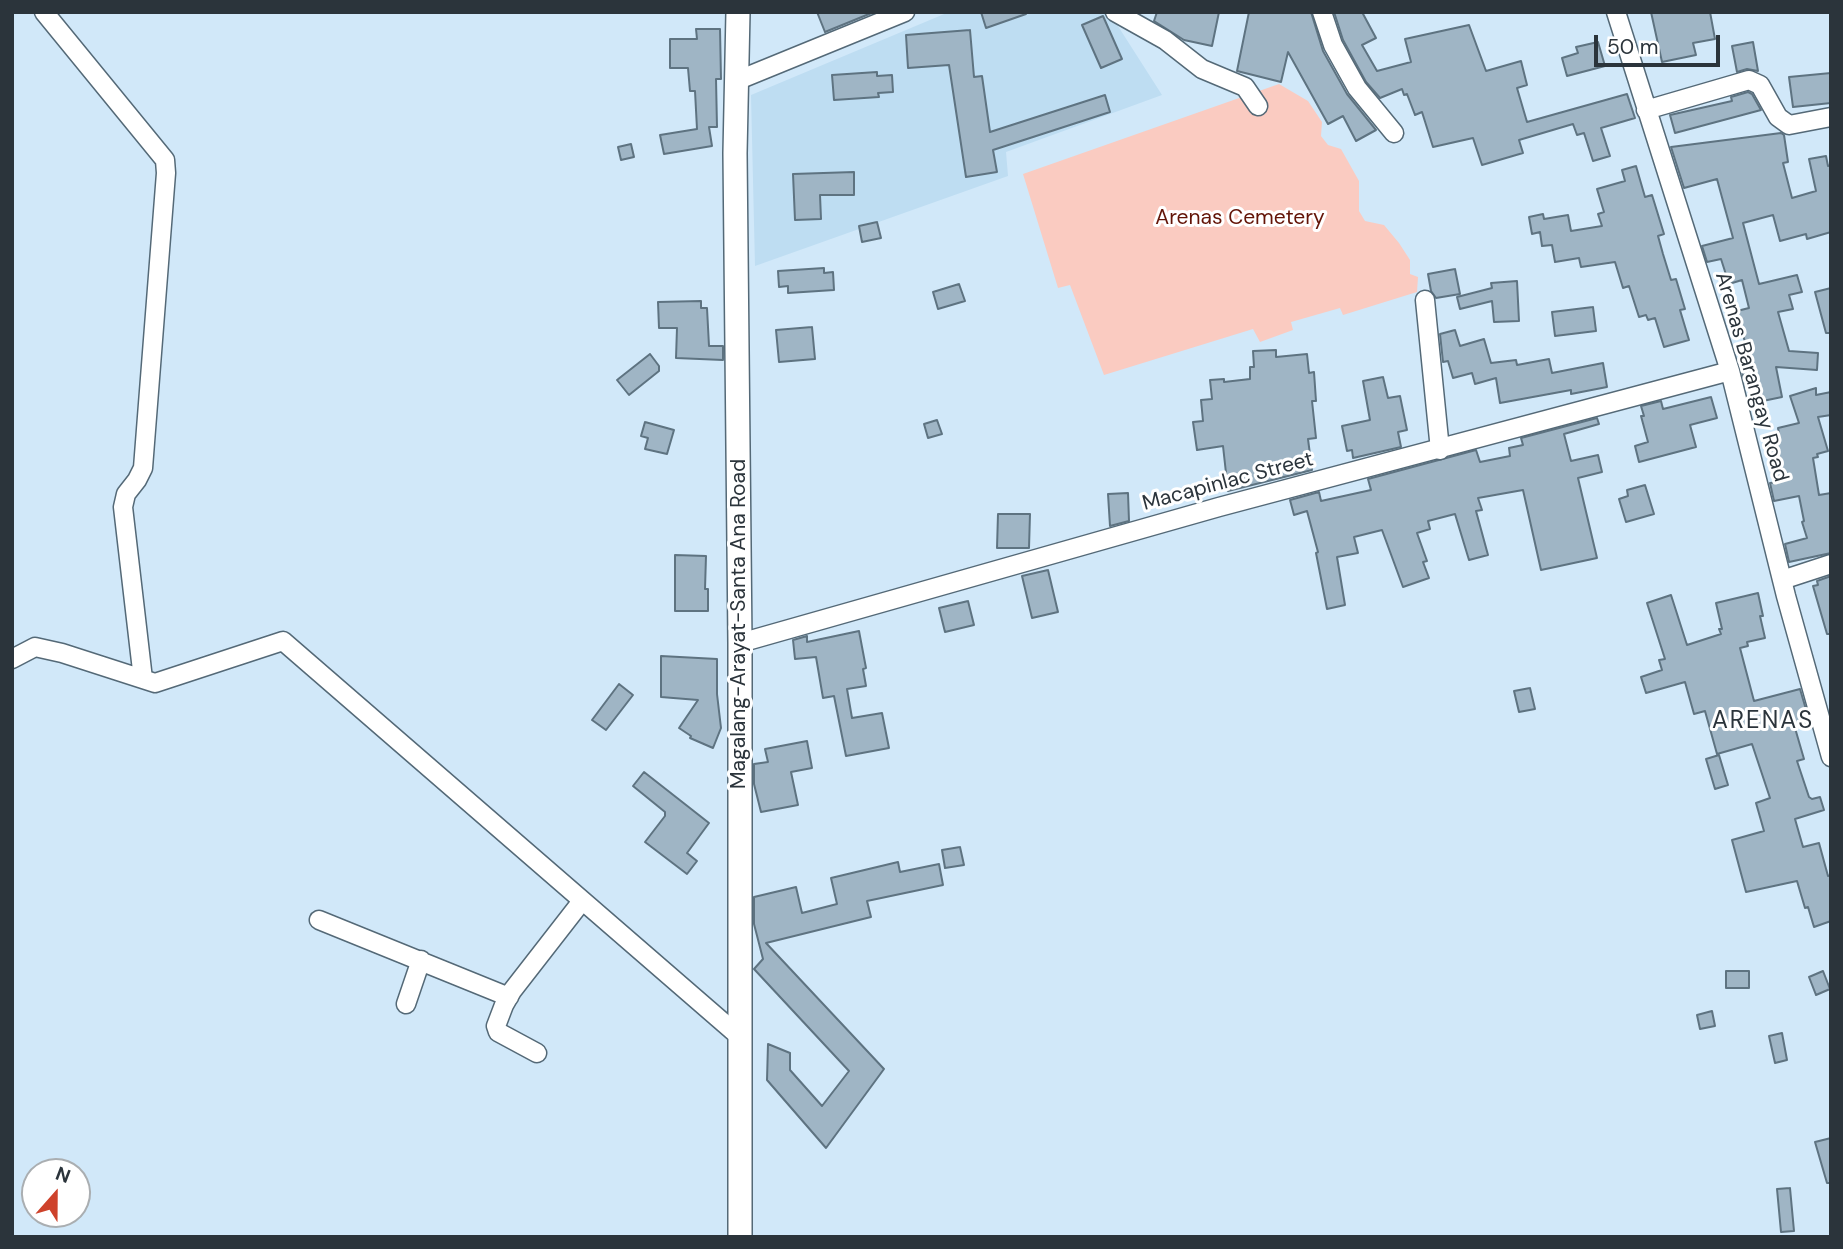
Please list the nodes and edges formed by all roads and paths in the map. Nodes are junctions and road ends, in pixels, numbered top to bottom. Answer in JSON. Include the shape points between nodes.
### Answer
{"nodes":[{"id":1,"x":44,"y":12,"type":"edge"},
{"id":2,"x":738,"y":12,"type":"edge"},
{"id":3,"x":905,"y":12,"type":"edge"},
{"id":4,"x":1115,"y":12,"type":"edge"},
{"id":5,"x":1322,"y":12,"type":"edge"},
{"id":6,"x":1616,"y":12,"type":"edge"},
{"id":7,"x":736,"y":81,"type":"junction"},
{"id":8,"x":1258,"y":106,"type":"dead end"},
{"id":9,"x":1646,"y":110,"type":"junction"},
{"id":10,"x":1831,"y":117,"type":"edge"},
{"id":11,"x":1394,"y":133,"type":"dead end"},
{"id":12,"x":1425,"y":300,"type":"dead end"},
{"id":13,"x":1730,"y":371,"type":"junction"},
{"id":14,"x":1440,"y":450,"type":"junction"},
{"id":15,"x":1831,"y":564,"type":"edge"},
{"id":16,"x":1782,"y":580,"type":"junction"},
{"id":17,"x":740,"y":643,"type":"junction"},
{"id":18,"x":12,"y":659,"type":"edge"},
{"id":19,"x":144,"y":679,"type":"junction"},
{"id":20,"x":1831,"y":757,"type":"edge"},
{"id":21,"x":582,"y":901,"type":"junction"},
{"id":22,"x":319,"y":920,"type":"dead end"},
{"id":23,"x":421,"y":960,"type":"junction"},
{"id":24,"x":509,"y":997,"type":"junction"},
{"id":25,"x":405,"y":1004,"type":"dead end"},
{"id":26,"x":740,"y":1037,"type":"junction"},
{"id":27,"x":537,"y":1053,"type":"dead end"},
{"id":28,"x":740,"y":1237,"type":"edge"}],
"edges":[{"from":1,"to":19,"type":"street","via":[[165,160],[143,468],[123,507]]},
{"from":2,"to":7,"type":"main road","name":"Magalang-Arayat-Santa Ana Road"},
{"from":3,"to":7,"type":"street"},
{"from":4,"to":8,"type":"street","via":[[1165,40],[1202,69],[1245,87]]},
{"from":5,"to":11,"type":"street","via":[[1333,46],[1357,88]]},
{"from":6,"to":9,"type":"street","name":"Arenas Barangay Road"},
{"from":7,"to":17,"type":"main road","name":"Magalang-Arayat-Santa Ana Road"},
{"from":9,"to":10,"type":"street","via":[[1749,80],[1760,85],[1778,117],[1789,125]]},
{"from":9,"to":13,"type":"street","name":"Arenas Barangay Road"},
{"from":12,"to":14,"type":"street"},
{"from":13,"to":14,"type":"street","name":"Macapinlac Street"},
{"from":13,"to":16,"type":"street","name":"Arenas Barangay Road"},
{"from":14,"to":17,"type":"street","name":"Macapinlac Street","via":[[1219,507]]},
{"from":15,"to":16,"type":"street"},
{"from":16,"to":20,"type":"street","name":"Arenas Barangay Road"},
{"from":17,"to":26,"type":"main road","name":"Magalang-Arayat-Santa Ana Road"},
{"from":18,"to":19,"type":"street","via":[[35,647]]},
{"from":19,"to":21,"type":"street","via":[[155,683],[283,641]]},
{"from":21,"to":24,"type":"street"},
{"from":21,"to":26,"type":"street"},
{"from":22,"to":23,"type":"street"},
{"from":23,"to":24,"type":"street"},
{"from":23,"to":25,"type":"street"},
{"from":24,"to":27,"type":"street","via":[[496,1026],[498,1032]]},
{"from":26,"to":28,"type":"main road","name":"Magalang-Arayat-Santa Ana Road"}]}
